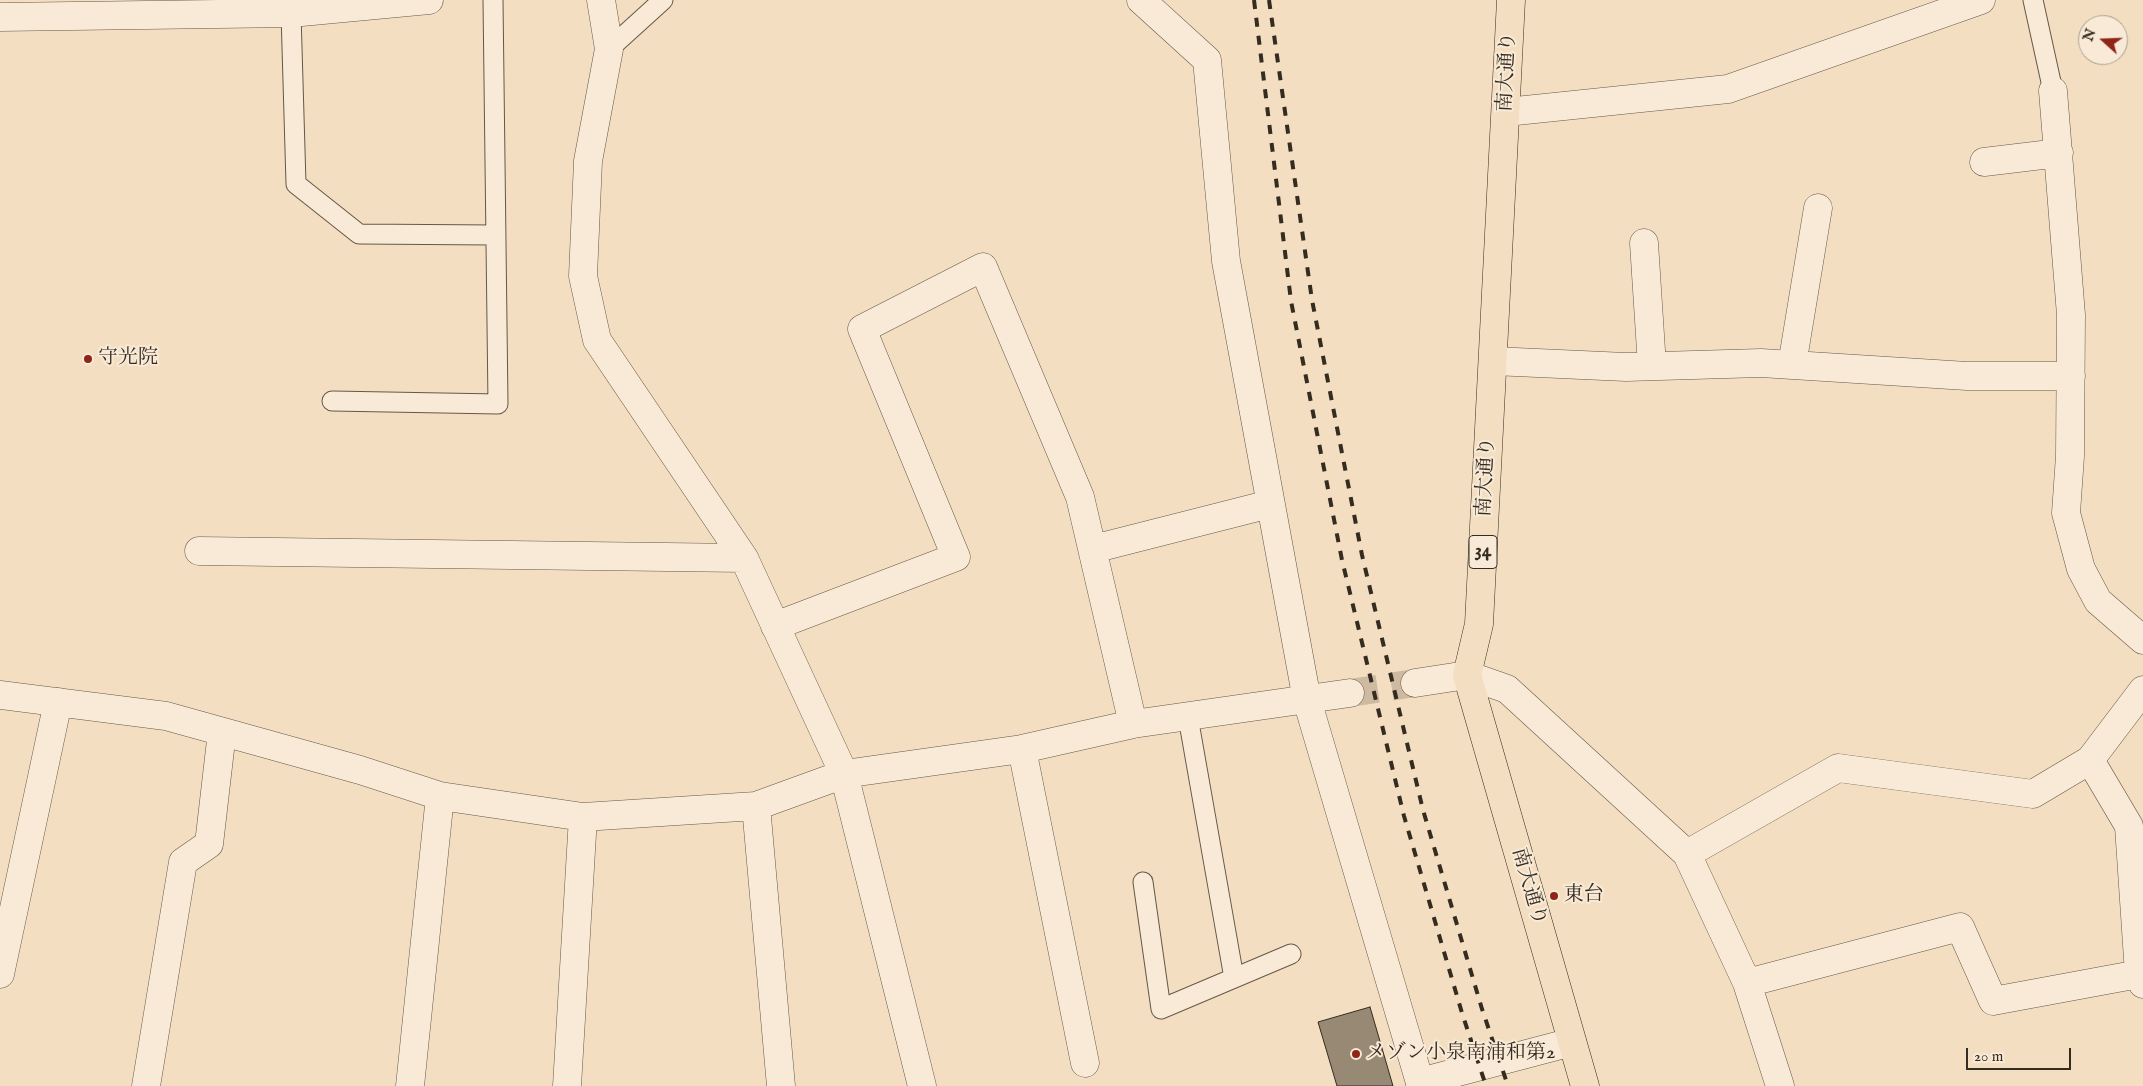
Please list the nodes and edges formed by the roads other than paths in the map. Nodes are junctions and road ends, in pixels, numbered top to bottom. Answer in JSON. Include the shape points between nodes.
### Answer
{"nodes":[{"id":1,"x":429,"y":0,"type":"edge"},
{"id":2,"x":493,"y":0,"type":"edge"},
{"id":3,"x":602,"y":0,"type":"edge"},
{"id":4,"x":663,"y":0,"type":"edge"},
{"id":5,"x":1141,"y":0,"type":"edge"},
{"id":6,"x":1512,"y":0,"type":"edge"},
{"id":7,"x":1982,"y":0,"type":"edge"},
{"id":8,"x":2033,"y":0,"type":"edge"},
{"id":9,"x":291,"y":12,"type":"junction"},
{"id":10,"x":0,"y":17,"type":"edge"},
{"id":11,"x":609,"y":49,"type":"junction"},
{"id":12,"x":2053,"y":91,"type":"joint"},
{"id":13,"x":1506,"y":112,"type":"junction"},
{"id":14,"x":2059,"y":153,"type":"junction"},
{"id":15,"x":1984,"y":162,"type":"dead end"},
{"id":16,"x":1818,"y":208,"type":"dead end"},
{"id":17,"x":494,"y":235,"type":"junction"},
{"id":18,"x":1644,"y":243,"type":"dead end"},
{"id":19,"x":1493,"y":361,"type":"junction"},
{"id":20,"x":1792,"y":365,"type":"junction"},
{"id":21,"x":1652,"y":366,"type":"junction"},
{"id":22,"x":2071,"y":376,"type":"junction"},
{"id":23,"x":332,"y":401,"type":"dead end"},
{"id":24,"x":1270,"y":504,"type":"junction"},
{"id":25,"x":1093,"y":549,"type":"junction"},
{"id":26,"x":199,"y":551,"type":"dead end"},
{"id":27,"x":744,"y":558,"type":"junction"},
{"id":28,"x":776,"y":626,"type":"junction"},
{"id":29,"x":2143,"y":640,"type":"edge"},
{"id":30,"x":1467,"y":676,"type":"junction"},
{"id":31,"x":1415,"y":683,"type":"tunnel mouth"},
{"id":32,"x":2143,"y":690,"type":"edge"},
{"id":33,"x":1350,"y":693,"type":"tunnel mouth"},
{"id":34,"x":0,"y":695,"type":"edge"},
{"id":35,"x":1307,"y":700,"type":"junction"},
{"id":36,"x":58,"y":702,"type":"junction"},
{"id":37,"x":1188,"y":717,"type":"junction"},
{"id":38,"x":1133,"y":724,"type":"junction"},
{"id":39,"x":222,"y":732,"type":"junction"},
{"id":40,"x":1022,"y":749,"type":"junction"},
{"id":41,"x":2090,"y":760,"type":"junction"},
{"id":42,"x":844,"y":774,"type":"junction"},
{"id":43,"x":440,"y":796,"type":"junction"},
{"id":44,"x":756,"y":806,"type":"junction"},
{"id":45,"x":583,"y":817,"type":"junction"},
{"id":46,"x":2136,"y":824,"type":"edge"},
{"id":47,"x":1687,"y":854,"type":"junction"},
{"id":48,"x":1143,"y":882,"type":"dead end"},
{"id":49,"x":1291,"y":954,"type":"dead end"},
{"id":50,"x":0,"y":974,"type":"edge"},
{"id":51,"x":1234,"y":978,"type":"junction"},
{"id":52,"x":2141,"y":979,"type":"edge"},
{"id":53,"x":1748,"y":982,"type":"junction"},
{"id":54,"x":1572,"y":1042,"type":"junction"},
{"id":55,"x":1085,"y":1063,"type":"dead end"},
{"id":56,"x":1420,"y":1084,"type":"edge"},
{"id":57,"x":146,"y":1086,"type":"edge"},
{"id":58,"x":410,"y":1086,"type":"edge"},
{"id":59,"x":567,"y":1086,"type":"edge"},
{"id":60,"x":781,"y":1086,"type":"edge"},
{"id":61,"x":922,"y":1086,"type":"edge"},
{"id":62,"x":1585,"y":1086,"type":"edge"},
{"id":63,"x":1780,"y":1086,"type":"edge"}],
"edges":[{"from":1,"to":9,"type":"street"},
{"from":2,"to":17,"type":"lane"},
{"from":3,"to":11,"type":"street"},
{"from":4,"to":11,"type":"lane"},
{"from":5,"to":24,"type":"street","via":[[1206,60],[1226,261]]},
{"from":6,"to":13,"type":"main road","name":"南大通り","number":"34"},
{"from":7,"to":13,"type":"street","via":[[1728,89]]},
{"from":8,"to":12,"type":"lane"},
{"from":9,"to":10,"type":"street"},
{"from":9,"to":17,"type":"lane","via":[[296,184],[359,234]]},
{"from":11,"to":27,"type":"street","via":[[588,161],[584,247],[583,276],[597,340]]},
{"from":12,"to":14,"type":"street"},
{"from":13,"to":19,"type":"main road","name":"南大通り","number":"34"},
{"from":14,"to":15,"type":"street"},
{"from":14,"to":22,"type":"street","via":[[2071,315]]},
{"from":16,"to":20,"type":"street"},
{"from":17,"to":23,"type":"lane","via":[[498,404]]},
{"from":18,"to":21,"type":"street"},
{"from":19,"to":21,"type":"street"},
{"from":19,"to":30,"type":"main road","name":"南大通り","number":"34","via":[[1479,624]]},
{"from":20,"to":21,"type":"street"},
{"from":20,"to":22,"type":"street","via":[[1967,376]]},
{"from":22,"to":29,"type":"street","via":[[2066,513],[2080,569],[2098,601]]},
{"from":24,"to":25,"type":"street"},
{"from":24,"to":35,"type":"street"},
{"from":25,"to":28,"type":"street","via":[[1080,497],[983,267],[862,329],[956,557]]},
{"from":25,"to":38,"type":"street"},
{"from":26,"to":27,"type":"street"},
{"from":27,"to":28,"type":"street"},
{"from":28,"to":42,"type":"street"},
{"from":30,"to":31,"type":"street"},
{"from":30,"to":47,"type":"street","via":[[1507,689]]},
{"from":30,"to":54,"type":"main road","name":"南大通り","number":"34"},
{"from":32,"to":41,"type":"street"},
{"from":33,"to":35,"type":"street"},
{"from":34,"to":36,"type":"street"},
{"from":35,"to":37,"type":"street"},
{"from":35,"to":56,"type":"street"},
{"from":36,"to":39,"type":"street","via":[[166,716]]},
{"from":36,"to":50,"type":"street"},
{"from":37,"to":38,"type":"street"},
{"from":37,"to":51,"type":"lane"},
{"from":38,"to":40,"type":"street"},
{"from":39,"to":43,"type":"street"},
{"from":39,"to":57,"type":"street","via":[[209,844],[183,862]]},
{"from":40,"to":42,"type":"street"},
{"from":40,"to":55,"type":"street"},
{"from":41,"to":46,"type":"street"},
{"from":41,"to":47,"type":"street","via":[[2033,794],[1838,768]]},
{"from":42,"to":44,"type":"street"},
{"from":42,"to":61,"type":"street"},
{"from":43,"to":45,"type":"street"},
{"from":43,"to":58,"type":"street"},
{"from":44,"to":45,"type":"street"},
{"from":44,"to":60,"type":"street"},
{"from":45,"to":59,"type":"street"},
{"from":46,"to":52,"type":"street"},
{"from":47,"to":53,"type":"street"},
{"from":48,"to":51,"type":"lane","via":[[1161,1009]]},
{"from":49,"to":51,"type":"lane"},
{"from":52,"to":53,"type":"street","via":[[1993,1001],[1960,927]]},
{"from":53,"to":63,"type":"street"},
{"from":54,"to":56,"type":"street"},
{"from":54,"to":62,"type":"main road","name":"南大通り","number":"34"}]}
